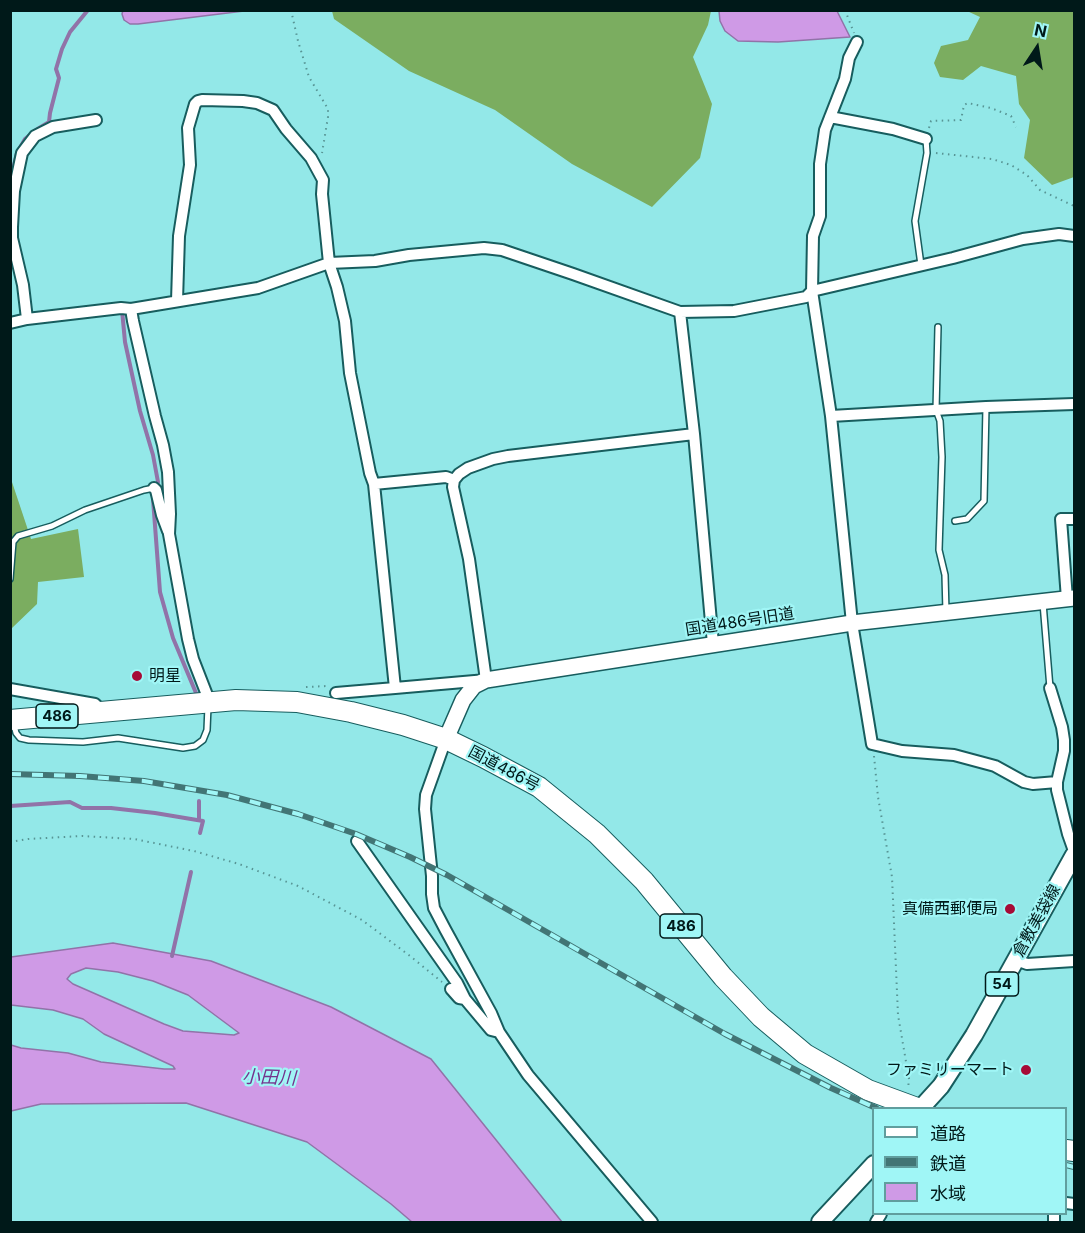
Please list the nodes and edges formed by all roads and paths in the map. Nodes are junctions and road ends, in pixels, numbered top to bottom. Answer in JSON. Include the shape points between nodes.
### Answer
{"nodes":[{"id":1,"x":291,"y":10,"type":"edge"},
{"id":2,"x":845,"y":10,"type":"edge"},
{"id":3,"x":857,"y":42,"type":"joint"},
{"id":4,"x":830,"y":117,"type":"junction"},
{"id":5,"x":96,"y":120,"type":"dead end"},
{"id":6,"x":1016,"y":127,"type":"dead end"},
{"id":7,"x":926,"y":139,"type":"junction"},
{"id":8,"x":927,"y":153,"type":"junction"},
{"id":9,"x":319,"y":173,"type":"junction"},
{"id":10,"x":1074,"y":206,"type":"edge"},
{"id":11,"x":1074,"y":236,"type":"edge"},
{"id":12,"x":329,"y":263,"type":"junction"},
{"id":13,"x":921,"y":265,"type":"junction"},
{"id":14,"x":812,"y":291,"type":"junction"},
{"id":15,"x":177,"y":302,"type":"junction"},
{"id":16,"x":125,"y":308,"type":"junction"},
{"id":17,"x":680,"y":312,"type":"junction"},
{"id":18,"x":27,"y":314,"type":"junction"},
{"id":19,"x":10,"y":323,"type":"edge"},
{"id":20,"x":938,"y":327,"type":"dead end"},
{"id":21,"x":1074,"y":404,"type":"edge"},
{"id":22,"x":986,"y":407,"type":"junction"},
{"id":23,"x":936,"y":410,"type":"junction"},
{"id":24,"x":831,"y":416,"type":"junction"},
{"id":25,"x":694,"y":434,"type":"junction"},
{"id":26,"x":454,"y":480,"type":"junction"},
{"id":27,"x":374,"y":484,"type":"junction"},
{"id":28,"x":155,"y":489,"type":"joint"},
{"id":29,"x":1074,"y":519,"type":"edge"},
{"id":30,"x":955,"y":520,"type":"dead end"},
{"id":31,"x":169,"y":534,"type":"junction"},
{"id":32,"x":10,"y":579,"type":"edge"},
{"id":33,"x":1071,"y":598,"type":"edge"},
{"id":34,"x":1043,"y":602,"type":"junction"},
{"id":35,"x":946,"y":612,"type":"junction"},
{"id":36,"x":852,"y":624,"type":"junction"},
{"id":37,"x":713,"y":644,"type":"junction"},
{"id":38,"x":486,"y":680,"type":"junction"},
{"id":39,"x":298,"y":688,"type":"dead end"},
{"id":40,"x":395,"y":688,"type":"junction"},
{"id":41,"x":1050,"y":688,"type":"joint"},
{"id":42,"x":10,"y":689,"type":"edge"},
{"id":43,"x":333,"y":689,"type":"joint"},
{"id":44,"x":208,"y":702,"type":"junction"},
{"id":45,"x":103,"y":713,"type":"junction"},
{"id":46,"x":12,"y":720,"type":"edge"},
{"id":47,"x":446,"y":739,"type":"junction"},
{"id":48,"x":872,"y":744,"type":"junction"},
{"id":49,"x":1058,"y":782,"type":"junction"},
{"id":50,"x":357,"y":841,"type":"dead end"},
{"id":51,"x":10,"y":842,"type":"edge"},
{"id":52,"x":1074,"y":853,"type":"edge"},
{"id":53,"x":1016,"y":960,"type":"junction"},
{"id":54,"x":1074,"y":961,"type":"edge"},
{"id":55,"x":451,"y":989,"type":"joint"},
{"id":56,"x":465,"y":999,"type":"junction"},
{"id":57,"x":499,"y":1032,"type":"junction"},
{"id":58,"x":916,"y":1107,"type":"edge"},
{"id":59,"x":872,"y":1165,"type":"edge"},
{"id":60,"x":652,"y":1222,"type":"edge"},
{"id":61,"x":820,"y":1222,"type":"edge"}],
"edges":[{"from":1,"to":9,"type":"path","via":[[309,77],[328,109]]},
{"from":2,"to":3,"type":"path"},
{"from":3,"to":4,"type":"street"},
{"from":4,"to":7,"type":"street"},
{"from":4,"to":14,"type":"street","via":[[820,164],[820,216],[813,236]]},
{"from":5,"to":18,"type":"street","via":[[53,128],[35,136],[22,153],[14,190],[12,238]]},
{"from":6,"to":7,"type":"path","via":[[1011,116],[968,103],[961,120],[931,122]]},
{"from":7,"to":8,"type":"lane"},
{"from":8,"to":10,"type":"path","via":[[992,159],[1011,165],[1040,190]]},
{"from":8,"to":13,"type":"lane","via":[[915,221]]},
{"from":9,"to":12,"type":"street","via":[[323,180]]},
{"from":9,"to":15,"type":"street","via":[[273,110],[243,101],[198,101],[188,128],[190,165],[179,236]]},
{"from":11,"to":13,"type":"street","via":[[1023,239]]},
{"from":12,"to":15,"type":"street","via":[[258,288]]},
{"from":12,"to":17,"type":"street","via":[[502,250]]},
{"from":12,"to":27,"type":"street","via":[[345,321],[350,373]]},
{"from":13,"to":14,"type":"street"},
{"from":14,"to":17,"type":"street","via":[[806,297],[734,311]]},
{"from":14,"to":24,"type":"street"},
{"from":15,"to":16,"type":"street"},
{"from":16,"to":18,"type":"street"},
{"from":16,"to":31,"type":"street","via":[[135,332],[163,445]]},
{"from":17,"to":25,"type":"street"},
{"from":18,"to":19,"type":"street"},
{"from":20,"to":23,"type":"lane"},
{"from":21,"to":22,"type":"street"},
{"from":22,"to":23,"type":"street"},
{"from":22,"to":30,"type":"lane","via":[[984,501],[967,519]]},
{"from":23,"to":24,"type":"street"},
{"from":23,"to":35,"type":"lane","via":[[942,457],[939,550],[945,574]]},
{"from":24,"to":36,"type":"street"},
{"from":25,"to":26,"type":"street","via":[[508,456],[468,468]]},
{"from":25,"to":37,"type":"street"},
{"from":26,"to":27,"type":"street","via":[[446,477]]},
{"from":26,"to":38,"type":"street"},
{"from":27,"to":40,"type":"street"},
{"from":28,"to":31,"type":"street"},
{"from":28,"to":32,"type":"lane","via":[[18,536],[13,542]]},
{"from":29,"to":33,"type":"street","via":[[1061,519]]},
{"from":31,"to":44,"type":"street","via":[[188,639]]},
{"from":33,"to":34,"type":"street","name":"国道486号旧道"},
{"from":34,"to":35,"type":"street","name":"国道486号旧道"},
{"from":34,"to":41,"type":"lane"},
{"from":35,"to":36,"type":"street","name":"国道486号旧道"},
{"from":36,"to":37,"type":"street","name":"国道486号旧道"},
{"from":36,"to":48,"type":"street"},
{"from":37,"to":38,"type":"street","name":"国道486号旧道"},
{"from":38,"to":40,"type":"street"},
{"from":38,"to":47,"type":"street","via":[[474,686],[462,700]]},
{"from":39,"to":43,"type":"path"},
{"from":40,"to":43,"type":"street"},
{"from":41,"to":49,"type":"street","via":[[1064,740]]},
{"from":42,"to":45,"type":"street","via":[[94,704]]},
{"from":44,"to":45,"type":"highway","name":"国道486号","number":"486"},
{"from":44,"to":46,"type":"lane","via":[[203,740],[183,748],[118,738],[83,742],[29,740],[20,738]]},
{"from":44,"to":47,"type":"highway","name":"国道486号","number":"486","via":[[297,702],[372,717]]},
{"from":45,"to":46,"type":"highway","name":"国道486号","number":"486"},
{"from":47,"to":57,"type":"street","via":[[426,795],[425,809],[434,908]]},
{"from":47,"to":58,"type":"highway","name":"国道486号","number":"486","via":[[539,787],[597,834],[644,881],[738,993],[805,1054],[868,1090]]},
{"from":48,"to":49,"type":"street","via":[[954,755],[995,766],[1033,784]]},
{"from":48,"to":58,"type":"path","via":[[892,877],[898,1015]]},
{"from":49,"to":52,"type":"street"},
{"from":50,"to":56,"type":"street","via":[[451,973]]},
{"from":51,"to":55,"type":"path","via":[[82,836],[134,840],[239,864],[298,886],[362,920]]},
{"from":52,"to":53,"type":"main road","name":"倉敷美袋線","number":"54"},
{"from":53,"to":54,"type":"street","via":[[1027,964]]},
{"from":53,"to":58,"type":"main road","name":"倉敷美袋線","number":"54","via":[[941,1086]]},
{"from":55,"to":56,"type":"street"},
{"from":56,"to":57,"type":"street","via":[[491,1030]]},
{"from":57,"to":60,"type":"street","via":[[528,1075]]},
{"from":59,"to":61,"type":"main road"}]}
